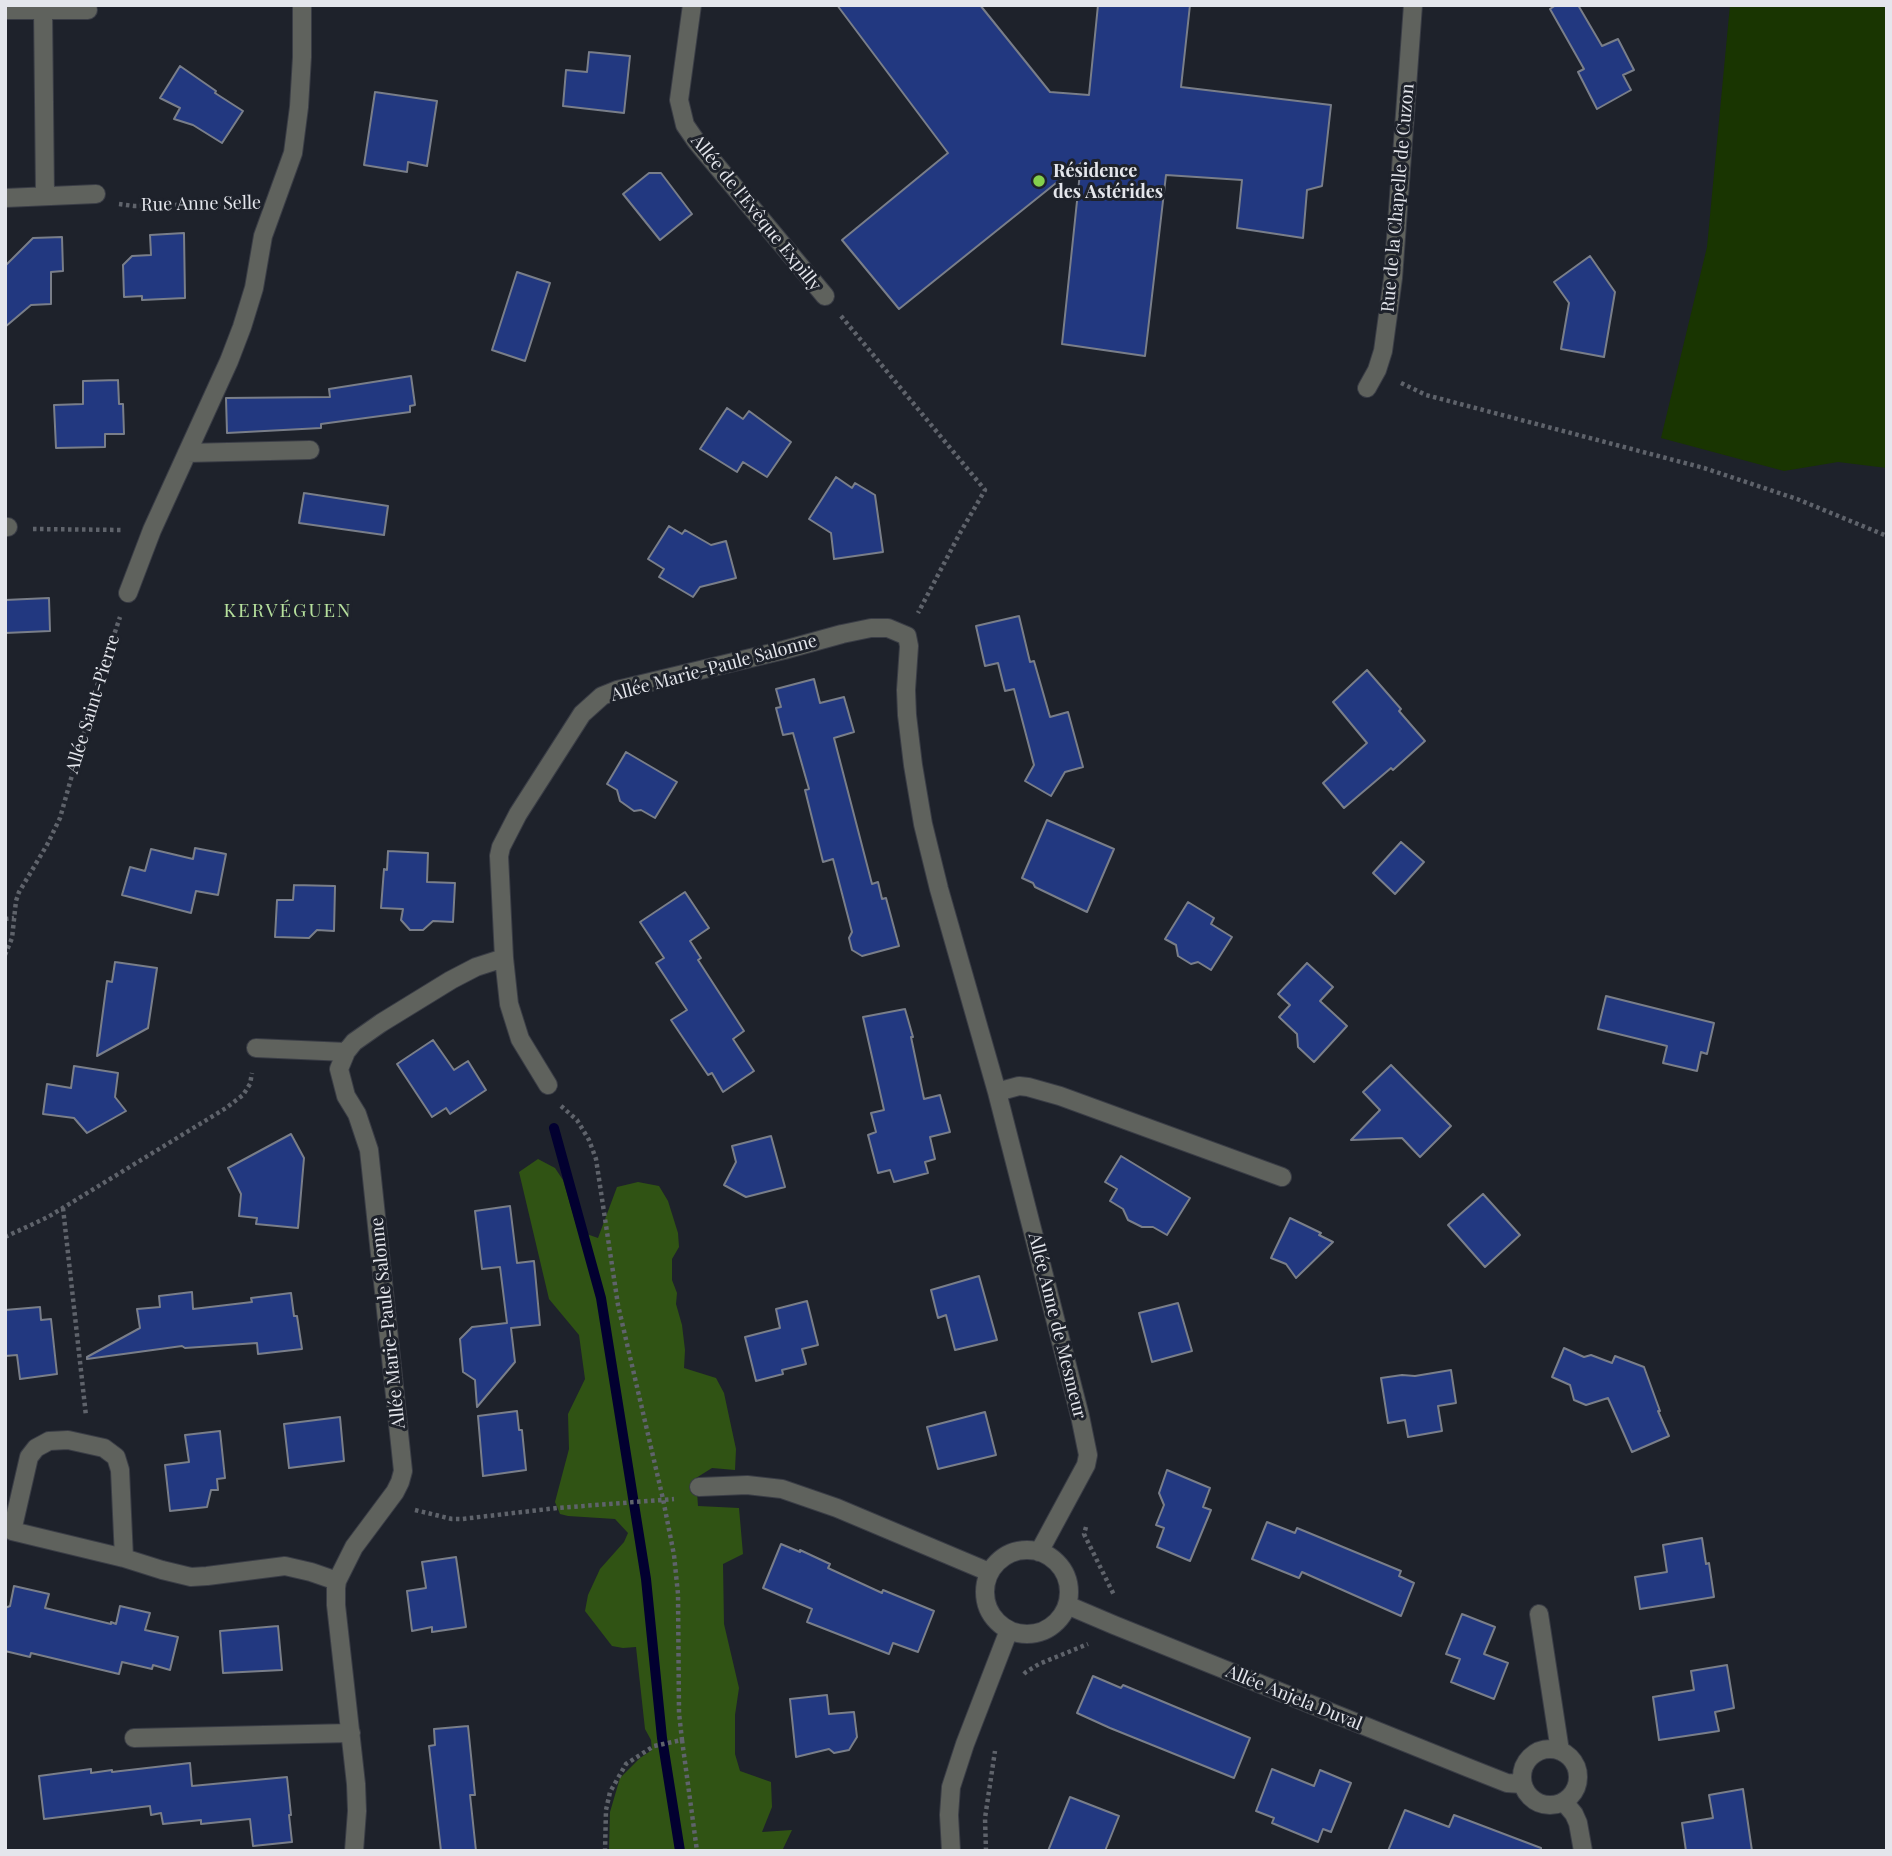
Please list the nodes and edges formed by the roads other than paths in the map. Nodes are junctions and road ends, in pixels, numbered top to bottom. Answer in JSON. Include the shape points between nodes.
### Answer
{"nodes":[{"id":1,"x":302,"y":5,"type":"edge"},
{"id":2,"x":692,"y":5,"type":"edge"},
{"id":3,"x":1413,"y":5,"type":"edge"},
{"id":4,"x":43,"y":9,"type":"junction"},
{"id":5,"x":88,"y":9,"type":"dead end"},
{"id":6,"x":5,"y":10,"type":"edge"},
{"id":7,"x":96,"y":194,"type":"road end"},
{"id":8,"x":45,"y":195,"type":"junction"},
{"id":9,"x":5,"y":198,"type":"edge"},
{"id":10,"x":825,"y":296,"type":"road end"},
{"id":11,"x":1367,"y":388,"type":"dead end"},
{"id":12,"x":310,"y":450,"type":"dead end"},
{"id":13,"x":187,"y":453,"type":"junction"},
{"id":14,"x":128,"y":593,"type":"road end"},
{"id":15,"x":907,"y":636,"type":"joint"},
{"id":16,"x":503,"y":958,"type":"junction"},
{"id":17,"x":256,"y":1048,"type":"road end"},
{"id":18,"x":346,"y":1052,"type":"junction"},
{"id":19,"x":548,"y":1085,"type":"road end"},
{"id":20,"x":996,"y":1092,"type":"junction"},
{"id":21,"x":1282,"y":1177,"type":"dead end"},
{"id":22,"x":699,"y":1487,"type":"dead end"},
{"id":23,"x":1039,"y":1552,"type":"junction"},
{"id":24,"x":124,"y":1558,"type":"junction"},
{"id":25,"x":989,"y":1572,"type":"junction"},
{"id":26,"x":337,"y":1581,"type":"junction"},
{"id":27,"x":1067,"y":1605,"type":"junction"},
{"id":28,"x":1539,"y":1614,"type":"dead end"},
{"id":29,"x":1009,"y":1630,"type":"junction"},
{"id":30,"x":351,"y":1733,"type":"junction"},
{"id":31,"x":134,"y":1738,"type":"dead end"},
{"id":32,"x":1560,"y":1751,"type":"junction"},
{"id":33,"x":1522,"y":1784,"type":"junction"},
{"id":34,"x":1564,"y":1802,"type":"junction"},
{"id":35,"x":354,"y":1851,"type":"edge"},
{"id":36,"x":951,"y":1851,"type":"edge"},
{"id":37,"x":1583,"y":1851,"type":"edge"}],
"edges":[{"from":1,"to":13,"type":"street","via":[[293,153],[263,236],[242,327]]},
{"from":2,"to":10,"type":"street","name":"Allée de l'Evêque Expilly","via":[[679,100],[685,125]]},
{"from":3,"to":11,"type":"street","name":"Rue de la Chapelle de Cuzon","via":[[1393,278],[1383,351]]},
{"from":4,"to":5,"type":"street"},
{"from":4,"to":6,"type":"street"},
{"from":4,"to":8,"type":"street"},
{"from":7,"to":8,"type":"street"},
{"from":8,"to":9,"type":"street"},
{"from":12,"to":13,"type":"street"},
{"from":13,"to":14,"type":"street"},
{"from":15,"to":16,"type":"street","name":"Allée Marie-Paule Salonne","via":[[888,628],[871,628],[602,696],[572,728],[500,847]]},
{"from":15,"to":20,"type":"street","name":"Allée Anne de Mesmeur","via":[[907,715],[917,790],[939,889]]},
{"from":16,"to":18,"type":"street","via":[[440,987],[381,1023]]},
{"from":16,"to":19,"type":"street","name":"Allée Marie-Paule Salonne","via":[[509,1004],[520,1039]]},
{"from":17,"to":18,"type":"street"},
{"from":18,"to":26,"type":"street","name":"Allée Marie-Paule Salonne","via":[[339,1069],[341,1082],[369,1150],[403,1471]]},
{"from":20,"to":21,"type":"street","via":[[1019,1086],[1060,1096]]},
{"from":20,"to":23,"type":"street","name":"Allée Anne de Mesmeur","via":[[1088,1455]]},
{"from":22,"to":25,"type":"street","via":[[782,1489]]},
{"from":23,"to":25,"type":"street","via":[[1015,1551],[1003,1556]]},
{"from":23,"to":27,"type":"street","via":[[1061,1566],[1067,1578]]},
{"from":24,"to":24,"type":"street","via":[[12,1531],[29,1457],[36,1448],[49,1441],[68,1440],[104,1448],[116,1457]]},
{"from":24,"to":26,"type":"street","via":[[191,1577],[285,1566]]},
{"from":25,"to":29,"type":"street","via":[[987,1605],[998,1623]]},
{"from":26,"to":30,"type":"street","name":"Allée Marie-Paule Salonne"},
{"from":27,"to":29,"type":"street","via":[[1054,1625],[1043,1631]]},
{"from":27,"to":33,"type":"street","name":"Allée Anjela Duval","via":[[1507,1783]]},
{"from":28,"to":32,"type":"street"},
{"from":29,"to":36,"type":"street","via":[[951,1787]]},
{"from":30,"to":31,"type":"street"},
{"from":30,"to":35,"type":"street","name":"Allée Marie-Paule Salonne","via":[[357,1811]]},
{"from":32,"to":33,"type":"street","via":[[1541,1750],[1532,1755],[1522,1770]]},
{"from":32,"to":34,"type":"street","via":[[1574,1762],[1578,1780]]},
{"from":33,"to":34,"type":"street","via":[[1541,1804]]},
{"from":34,"to":37,"type":"street","via":[[1578,1823]]}]}
